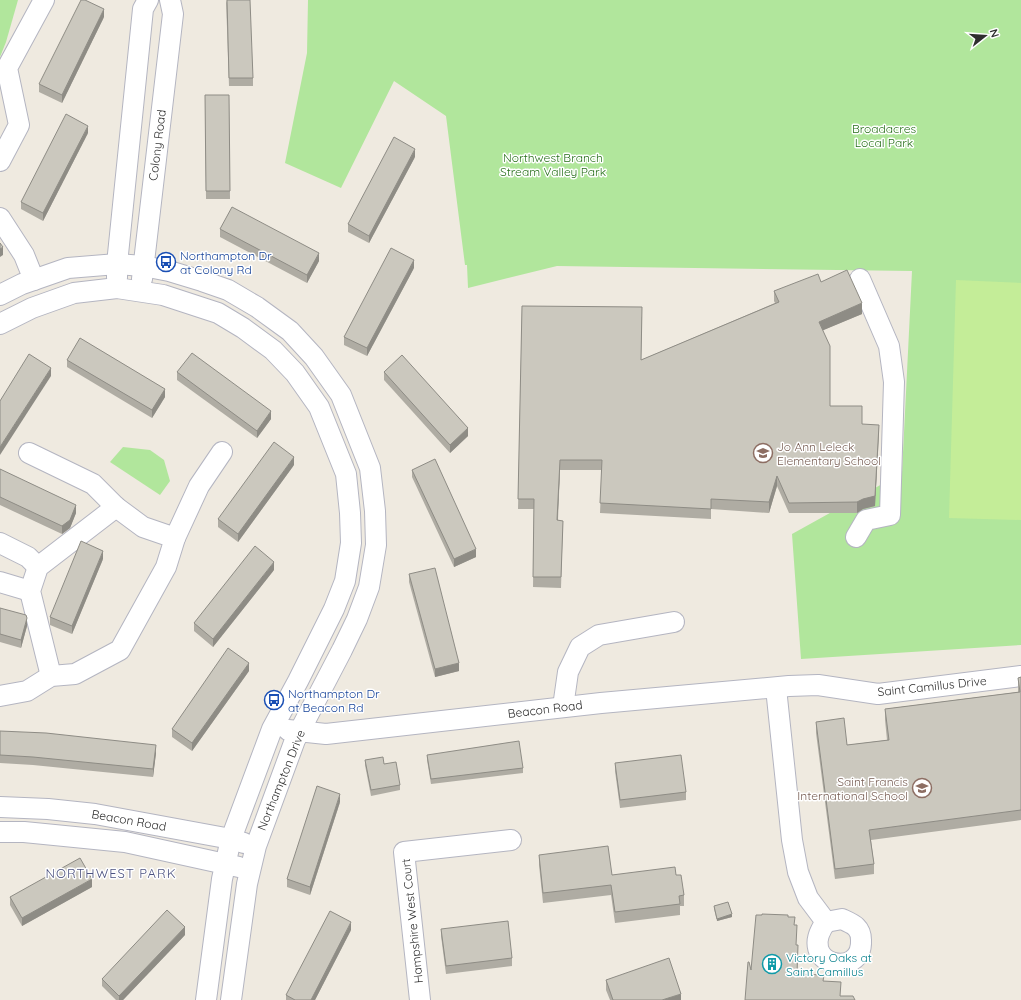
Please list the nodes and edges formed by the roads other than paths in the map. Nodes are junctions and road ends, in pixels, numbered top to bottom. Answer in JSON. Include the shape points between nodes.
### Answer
{"nodes":[{"id":1,"x":44,"y":0,"type":"edge"},
{"id":2,"x":148,"y":0,"type":"edge"},
{"id":3,"x":170,"y":0,"type":"edge"},
{"id":4,"x":0,"y":161,"type":"edge"},
{"id":5,"x":0,"y":218,"type":"edge"},
{"id":6,"x":117,"y":264,"type":"junction"},
{"id":7,"x":143,"y":266,"type":"junction"},
{"id":8,"x":860,"y":279,"type":"dead end"},
{"id":9,"x":34,"y":280,"type":"junction"},
{"id":10,"x":117,"y":288,"type":"junction"},
{"id":11,"x":141,"y":291,"type":"junction"},
{"id":12,"x":0,"y":295,"type":"edge"},
{"id":13,"x":0,"y":324,"type":"edge"},
{"id":14,"x":332,"y":383,"type":"junction"},
{"id":15,"x":312,"y":397,"type":"junction"},
{"id":16,"x":222,"y":452,"type":"dead end"},
{"id":17,"x":29,"y":453,"type":"dead end"},
{"id":18,"x":116,"y":507,"type":"junction"},
{"id":19,"x":856,"y":537,"type":"dead end"},
{"id":20,"x":175,"y":538,"type":"junction"},
{"id":21,"x":0,"y":543,"type":"edge"},
{"id":22,"x":38,"y":567,"type":"junction"},
{"id":23,"x":0,"y":582,"type":"edge"},
{"id":24,"x":30,"y":591,"type":"junction"},
{"id":25,"x":674,"y":622,"type":"dead end"},
{"id":26,"x":51,"y":676,"type":"junction"},
{"id":27,"x":1021,"y":676,"type":"edge"},
{"id":28,"x":818,"y":685,"type":"joint"},
{"id":29,"x":776,"y":688,"type":"junction"},
{"id":30,"x":0,"y":696,"type":"edge"},
{"id":31,"x":563,"y":707,"type":"junction"},
{"id":32,"x":272,"y":729,"type":"junction"},
{"id":33,"x":300,"y":731,"type":"junction"},
{"id":34,"x":0,"y":807,"type":"edge"},
{"id":35,"x":0,"y":832,"type":"edge"},
{"id":36,"x":232,"y":839,"type":"junction"},
{"id":37,"x":511,"y":840,"type":"dead end"},
{"id":38,"x":256,"y":846,"type":"junction"},
{"id":39,"x":226,"y":865,"type":"junction"},
{"id":40,"x":250,"y":870,"type":"junction"},
{"id":41,"x":826,"y":922,"type":"dead end"},
{"id":42,"x":206,"y":1000,"type":"edge"},
{"id":43,"x":231,"y":1000,"type":"edge"},
{"id":44,"x":420,"y":1000,"type":"edge"}],
"edges":[{"from":1,"to":4,"type":"street","via":[[7,68],[19,125]]},
{"from":2,"to":6,"type":"street","via":[[144,10]]},
{"from":3,"to":7,"type":"street","name":"Colony Road","via":[[173,14]]},
{"from":5,"to":9,"type":"street","via":[[24,255]]},
{"from":6,"to":7,"type":"street","name":"Northampton Drive"},
{"from":6,"to":9,"type":"street","name":"Northampton Drive","via":[[68,268]]},
{"from":6,"to":10,"type":"street"},
{"from":7,"to":11,"type":"street","name":"Colony Road"},
{"from":7,"to":14,"type":"street","name":"Northampton Drive","via":[[169,271],[228,290],[257,307],[290,331],[314,357]]},
{"from":8,"to":19,"type":"street","via":[[889,346],[894,382],[890,515],[866,520]]},
{"from":9,"to":12,"type":"street","name":"Northampton Drive"},
{"from":10,"to":11,"type":"street","name":"Northampton Drive"},
{"from":10,"to":13,"type":"street","name":"Northampton Drive","via":[[74,293],[32,308]]},
{"from":11,"to":15,"type":"street","name":"Northampton Drive","via":[[163,295],[218,313],[243,328],[273,350],[295,373]]},
{"from":14,"to":15,"type":"street"},
{"from":14,"to":33,"type":"street","name":"Northampton Drive","via":[[341,395],[370,468],[376,511],[376,545],[369,587],[357,619]]},
{"from":15,"to":32,"type":"street","name":"Northampton Drive","via":[[346,474],[351,543],[345,581],[334,609]]},
{"from":16,"to":20,"type":"street","via":[[199,486]]},
{"from":17,"to":18,"type":"street","via":[[93,484]]},
{"from":18,"to":20,"type":"street","via":[[143,527]]},
{"from":18,"to":22,"type":"street"},
{"from":20,"to":26,"type":"street","via":[[166,567],[120,650],[75,674]]},
{"from":21,"to":22,"type":"street","via":[[28,557]]},
{"from":22,"to":24,"type":"street"},
{"from":23,"to":24,"type":"street"},
{"from":24,"to":26,"type":"street"},
{"from":25,"to":31,"type":"street","via":[[596,631],[580,647],[568,672]]},
{"from":26,"to":30,"type":"street","via":[[27,691]]},
{"from":27,"to":28,"type":"street","name":"Saint Camillus Drive","via":[[878,694]]},
{"from":28,"to":29,"type":"street","name":"Beacon Road"},
{"from":29,"to":31,"type":"street","name":"Beacon Road"},
{"from":29,"to":41,"type":"street","via":[[792,840],[798,872],[808,898]]},
{"from":31,"to":33,"type":"street","name":"Beacon Road","via":[[326,734]]},
{"from":32,"to":33,"type":"street","name":"Beacon Road"},
{"from":32,"to":36,"type":"street","name":"Northampton Drive"},
{"from":33,"to":38,"type":"street","name":"Northampton Drive"},
{"from":34,"to":36,"type":"street","name":"Beacon Road","via":[[95,814]]},
{"from":35,"to":39,"type":"street","name":"Beacon Road","via":[[125,842]]},
{"from":36,"to":38,"type":"street","name":"Beacon Road"},
{"from":36,"to":39,"type":"street","name":"Northampton Drive"},
{"from":37,"to":44,"type":"street","name":"Hampshire West Court","via":[[404,852]]},
{"from":38,"to":40,"type":"street","name":"Northampton Drive"},
{"from":39,"to":40,"type":"street","name":"Beacon Road"},
{"from":39,"to":42,"type":"street","name":"Northampton Drive"},
{"from":40,"to":43,"type":"street","name":"Northampton Drive"}]}
